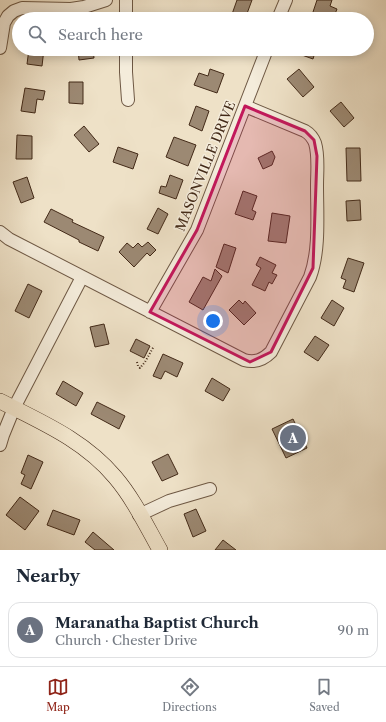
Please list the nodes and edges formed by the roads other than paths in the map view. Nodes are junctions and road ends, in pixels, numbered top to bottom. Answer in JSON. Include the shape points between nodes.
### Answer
{"nodes":[{"id":1,"x":106,"y":0,"type":"edge"},
{"id":2,"x":126,"y":0,"type":"edge"},
{"id":3,"x":286,"y":0,"type":"edge"},
{"id":4,"x":13,"y":12,"type":"edge"},
{"id":5,"x":126,"y":12,"type":"edge"},
{"id":6,"x":281,"y":12,"type":"edge"},
{"id":7,"x":12,"y":13,"type":"edge"},
{"id":8,"x":0,"y":48,"type":"edge"},
{"id":9,"x":126,"y":56,"type":"edge"},
{"id":10,"x":264,"y":56,"type":"edge"},
{"id":11,"x":128,"y":100,"type":"dead end"},
{"id":12,"x":245,"y":106,"type":"junction"},
{"id":13,"x":0,"y":232,"type":"edge"},
{"id":14,"x":82,"y":277,"type":"junction"},
{"id":15,"x":150,"y":312,"type":"junction"},
{"id":16,"x":0,"y":401,"type":"edge"},
{"id":17,"x":14,"y":408,"type":"junction"},
{"id":18,"x":0,"y":445,"type":"edge"},
{"id":19,"x":210,"y":489,"type":"dead end"},
{"id":20,"x":139,"y":515,"type":"junction"},
{"id":21,"x":160,"y":550,"type":"edge"}],
"edges":[{"from":1,"to":4,"type":"street","via":[[71,9],[22,8]]},
{"from":2,"to":5,"type":"street"},
{"from":3,"to":6,"type":"street"},
{"from":7,"to":8,"type":"street","via":[[4,23]]},
{"from":9,"to":11,"type":"street"},
{"from":10,"to":12,"type":"street","name":"MASONVILLE DRIVE"},
{"from":12,"to":15,"type":"street","name":"MASONVILLE DRIVE","via":[[197,230]]},
{"from":12,"to":15,"type":"street","via":[[303,129],[314,140],[317,156],[316,256],[310,277],[271,352],[250,362]]},
{"from":13,"to":14,"type":"street"},
{"from":14,"to":15,"type":"street"},
{"from":14,"to":17,"type":"street"},
{"from":16,"to":17,"type":"main road"},
{"from":17,"to":18,"type":"street"},
{"from":17,"to":20,"type":"main road","via":[[85,448],[115,477]]},
{"from":19,"to":20,"type":"street","via":[[169,500]]},
{"from":20,"to":21,"type":"main road"}]}
